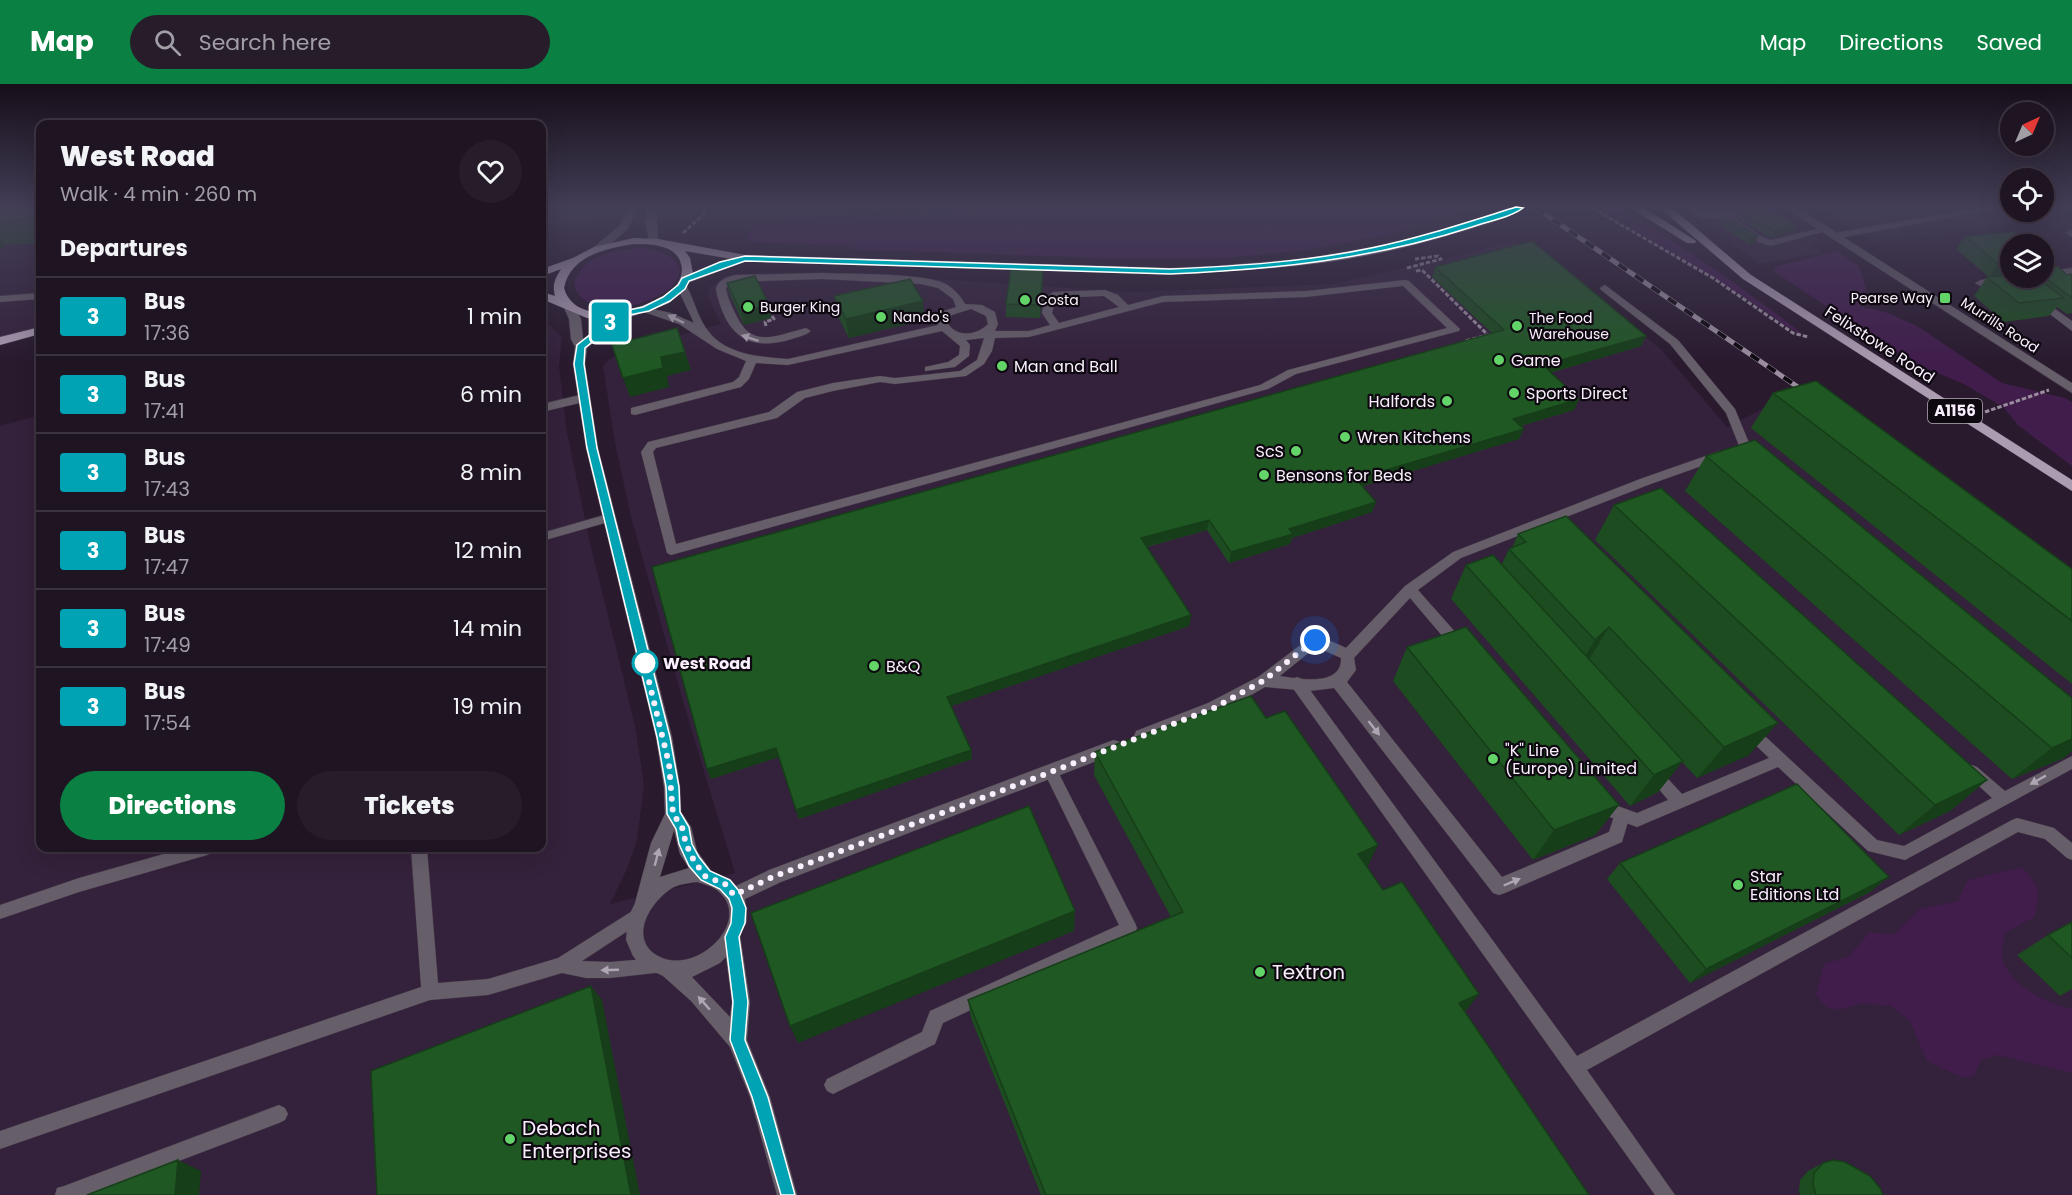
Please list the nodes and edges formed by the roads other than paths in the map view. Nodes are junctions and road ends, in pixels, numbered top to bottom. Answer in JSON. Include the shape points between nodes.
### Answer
{"nodes":[{"id":1,"x":574,"y":260,"type":"edge"},
{"id":2,"x":576,"y":260,"type":"edge"},
{"id":3,"x":686,"y":260,"type":"edge"},
{"id":4,"x":738,"y":260,"type":"edge"},
{"id":5,"x":805,"y":260,"type":"edge"},
{"id":6,"x":1320,"y":260,"type":"edge"},
{"id":7,"x":1722,"y":260,"type":"edge"},
{"id":8,"x":1725,"y":260,"type":"edge"},
{"id":9,"x":1872,"y":260,"type":"edge"},
{"id":10,"x":1732,"y":266,"type":"junction"},
{"id":11,"x":546,"y":271,"type":"edge"},
{"id":12,"x":2072,"y":271,"type":"edge"},
{"id":13,"x":2054,"y":273,"type":"edge"},
{"id":14,"x":2000,"y":280,"type":"edge"},
{"id":15,"x":683,"y":283,"type":"junction"},
{"id":16,"x":1981,"y":283,"type":"dead end"},
{"id":17,"x":1605,"y":288,"type":"dead end"},
{"id":18,"x":2027,"y":288,"type":"edge"},
{"id":19,"x":36,"y":296,"type":"edge"},
{"id":20,"x":546,"y":297,"type":"edge"},
{"id":21,"x":0,"y":299,"type":"edge"},
{"id":22,"x":567,"y":305,"type":"junction"},
{"id":23,"x":962,"y":307,"type":"junction"},
{"id":24,"x":1125,"y":308,"type":"junction"},
{"id":25,"x":643,"y":310,"type":"junction"},
{"id":26,"x":622,"y":314,"type":"junction"},
{"id":27,"x":2072,"y":327,"type":"edge"},
{"id":28,"x":1051,"y":328,"type":"junction"},
{"id":29,"x":947,"y":330,"type":"junction"},
{"id":30,"x":988,"y":330,"type":"junction"},
{"id":31,"x":806,"y":331,"type":"dead end"},
{"id":32,"x":36,"y":332,"type":"edge"},
{"id":33,"x":705,"y":335,"type":"junction"},
{"id":34,"x":0,"y":340,"type":"edge"},
{"id":35,"x":581,"y":347,"type":"junction"},
{"id":36,"x":752,"y":359,"type":"junction"},
{"id":37,"x":880,"y":379,"type":"junction"},
{"id":38,"x":2068,"y":385,"type":"edge"},
{"id":39,"x":584,"y":398,"type":"junction"},
{"id":40,"x":546,"y":407,"type":"edge"},
{"id":41,"x":635,"y":411,"type":"dead end"},
{"id":42,"x":2072,"y":486,"type":"edge"},
{"id":43,"x":608,"y":519,"type":"junction"},
{"id":44,"x":546,"y":536,"type":"edge"},
{"id":45,"x":1410,"y":589,"type":"junction"},
{"id":46,"x":1348,"y":655,"type":"junction"},
{"id":47,"x":1472,"y":661,"type":"edge"},
{"id":48,"x":1263,"y":681,"type":"junction"},
{"id":49,"x":1297,"y":682,"type":"junction"},
{"id":50,"x":1338,"y":682,"type":"junction"},
{"id":51,"x":1737,"y":717,"type":"edge"},
{"id":52,"x":1640,"y":757,"type":"edge"},
{"id":53,"x":1779,"y":759,"type":"junction"},
{"id":54,"x":1959,"y":760,"type":"edge"},
{"id":55,"x":2072,"y":762,"type":"edge"},
{"id":56,"x":1051,"y":772,"type":"junction"},
{"id":57,"x":2004,"y":799,"type":"junction"},
{"id":58,"x":1679,"y":801,"type":"junction"},
{"id":59,"x":1596,"y":805,"type":"edge"},
{"id":60,"x":673,"y":814,"type":"junction"},
{"id":61,"x":1622,"y":815,"type":"junction"},
{"id":62,"x":193,"y":852,"type":"edge"},
{"id":63,"x":419,"y":852,"type":"edge"},
{"id":64,"x":2072,"y":853,"type":"edge"},
{"id":65,"x":705,"y":876,"type":"junction"},
{"id":66,"x":734,"y":895,"type":"junction"},
{"id":67,"x":641,"y":909,"type":"junction"},
{"id":68,"x":0,"y":912,"type":"edge"},
{"id":69,"x":732,"y":937,"type":"junction"},
{"id":70,"x":562,"y":965,"type":"junction"},
{"id":71,"x":663,"y":967,"type":"junction"},
{"id":72,"x":430,"y":992,"type":"junction"},
{"id":73,"x":737,"y":1040,"type":"junction"},
{"id":74,"x":1575,"y":1067,"type":"junction"},
{"id":75,"x":833,"y":1085,"type":"dead end"},
{"id":76,"x":279,"y":1114,"type":"dead end"},
{"id":77,"x":0,"y":1140,"type":"edge"},
{"id":78,"x":64,"y":1195,"type":"edge"},
{"id":79,"x":787,"y":1195,"type":"edge"},
{"id":80,"x":1666,"y":1195,"type":"edge"}],
"edges":[{"from":1,"to":11,"type":"main road"},
{"from":2,"to":22,"type":"main road","via":[[558,283],[558,294]]},
{"from":3,"to":15,"type":"main road","via":[[688,273]]},
{"from":4,"to":15,"type":"main road"},
{"from":5,"to":6,"type":"main road","via":[[1170,271]]},
{"from":7,"to":10,"type":"main road","name":"Felixstowe Road","number":"A1156"},
{"from":8,"to":10,"type":"main road","name":"Felixstowe Road","number":"A1156"},
{"from":9,"to":38,"type":"street","name":"Murrills Road"},
{"from":10,"to":42,"type":"main road","name":"Felixstowe Road","number":"A1156"},
{"from":12,"to":13,"type":"street"},
{"from":14,"to":16,"type":"street"},
{"from":15,"to":25,"type":"main road","via":[[667,299]]},
{"from":15,"to":33,"type":"lane","via":[[692,313]]},
{"from":17,"to":45,"type":"lane","via":[[1679,348],[1731,412],[1753,456],[1722,455],[1461,560]]},
{"from":18,"to":27,"type":"street"},
{"from":19,"to":21,"type":"lane"},
{"from":20,"to":22,"type":"main road"},
{"from":22,"to":26,"type":"main road","via":[[590,315]]},
{"from":22,"to":35,"type":"street","via":[[575,319]]},
{"from":23,"to":29,"type":"lane","via":[[948,313],[942,322]]},
{"from":23,"to":30,"type":"lane","via":[[986,310]]},
{"from":31,"to":23,"type":"lane","one_way":true,"via":[[773,340],[745,338],[736,329],[720,291],[723,285],[735,278],[783,277],[921,281],[942,286]]},
{"from":24,"to":28,"type":"lane"},
{"from":24,"to":28,"type":"lane","via":[[1105,293],[1053,295],[1047,313]]},
{"from":24,"to":37,"type":"lane","via":[[1163,299],[1306,294],[1406,283],[1455,329],[1292,372],[1263,387],[671,549],[647,452],[652,445],[773,415],[801,395]]},
{"from":25,"to":26,"type":"main road"},
{"from":33,"to":25,"type":"lane","one_way":true,"via":[[664,313]]},
{"from":26,"to":35,"type":"street"},
{"from":28,"to":30,"type":"lane","via":[[1010,326]]},
{"from":28,"to":30,"type":"lane","via":[[1024,335]]},
{"from":29,"to":30,"type":"lane","via":[[964,337]]},
{"from":29,"to":36,"type":"lane","via":[[788,362]]},
{"from":29,"to":37,"type":"lane","via":[[966,349],[960,361]]},
{"from":30,"to":37,"type":"lane","via":[[986,355],[971,370],[895,381]]},
{"from":32,"to":34,"type":"main road"},
{"from":33,"to":36,"type":"lane","via":[[724,349]]},
{"from":35,"to":39,"type":"street"},
{"from":36,"to":41,"type":"lane","via":[[744,379],[736,384]]},
{"from":39,"to":40,"type":"lane"},
{"from":39,"to":43,"type":"street"},
{"from":43,"to":44,"type":"lane"},
{"from":43,"to":60,"type":"street","via":[[664,737]]},
{"from":45,"to":46,"type":"lane"},
{"from":45,"to":47,"type":"lane"},
{"from":46,"to":48,"type":"street","via":[[1315,640]]},
{"from":46,"to":50,"type":"street","via":[[1348,671]]},
{"from":48,"to":49,"type":"street"},
{"from":48,"to":56,"type":"street","via":[[1214,708]]},
{"from":49,"to":50,"type":"street","via":[[1320,686]]},
{"from":49,"to":74,"type":"lane"},
{"from":50,"to":61,"type":"street","one_way":true,"via":[[1499,887],[1616,837]]},
{"from":51,"to":53,"type":"lane"},
{"from":52,"to":58,"type":"lane"},
{"from":53,"to":57,"type":"lane","via":[[1873,846],[1905,853]]},
{"from":53,"to":58,"type":"lane"},
{"from":54,"to":57,"type":"lane"},
{"from":55,"to":57,"type":"lane","one_way":true},
{"from":56,"to":66,"type":"street"},
{"from":56,"to":75,"type":"lane","via":[[1128,928],[936,1017],[929,1038]]},
{"from":58,"to":61,"type":"lane","via":[[1637,820]]},
{"from":59,"to":61,"type":"lane"},
{"from":60,"to":65,"type":"street","via":[[682,827],[689,854]]},
{"from":67,"to":60,"type":"street","one_way":true,"via":[[660,843]]},
{"from":62,"to":68,"type":"lane"},
{"from":63,"to":72,"type":"lane"},
{"from":64,"to":74,"type":"lane","via":[[2049,833],[2017,825]]},
{"from":65,"to":66,"type":"street","via":[[725,884]]},
{"from":65,"to":67,"type":"street","via":[[697,874],[666,882]]},
{"from":66,"to":69,"type":"street","via":[[739,908]]},
{"from":67,"to":70,"type":"lane"},
{"from":67,"to":71,"type":"street","via":[[635,929],[637,944],[645,957]]},
{"from":69,"to":71,"type":"street","via":[[708,961],[692,968]]},
{"from":69,"to":73,"type":"street","via":[[741,1002]]},
{"from":71,"to":70,"type":"lane","one_way":true,"via":[[601,970]]},
{"from":70,"to":72,"type":"lane","via":[[488,987]]},
{"from":73,"to":71,"type":"street","one_way":true,"via":[[698,995]]},
{"from":72,"to":77,"type":"lane"},
{"from":73,"to":79,"type":"street","via":[[760,1097]]},
{"from":74,"to":80,"type":"lane"},
{"from":76,"to":78,"type":"lane"}]}
